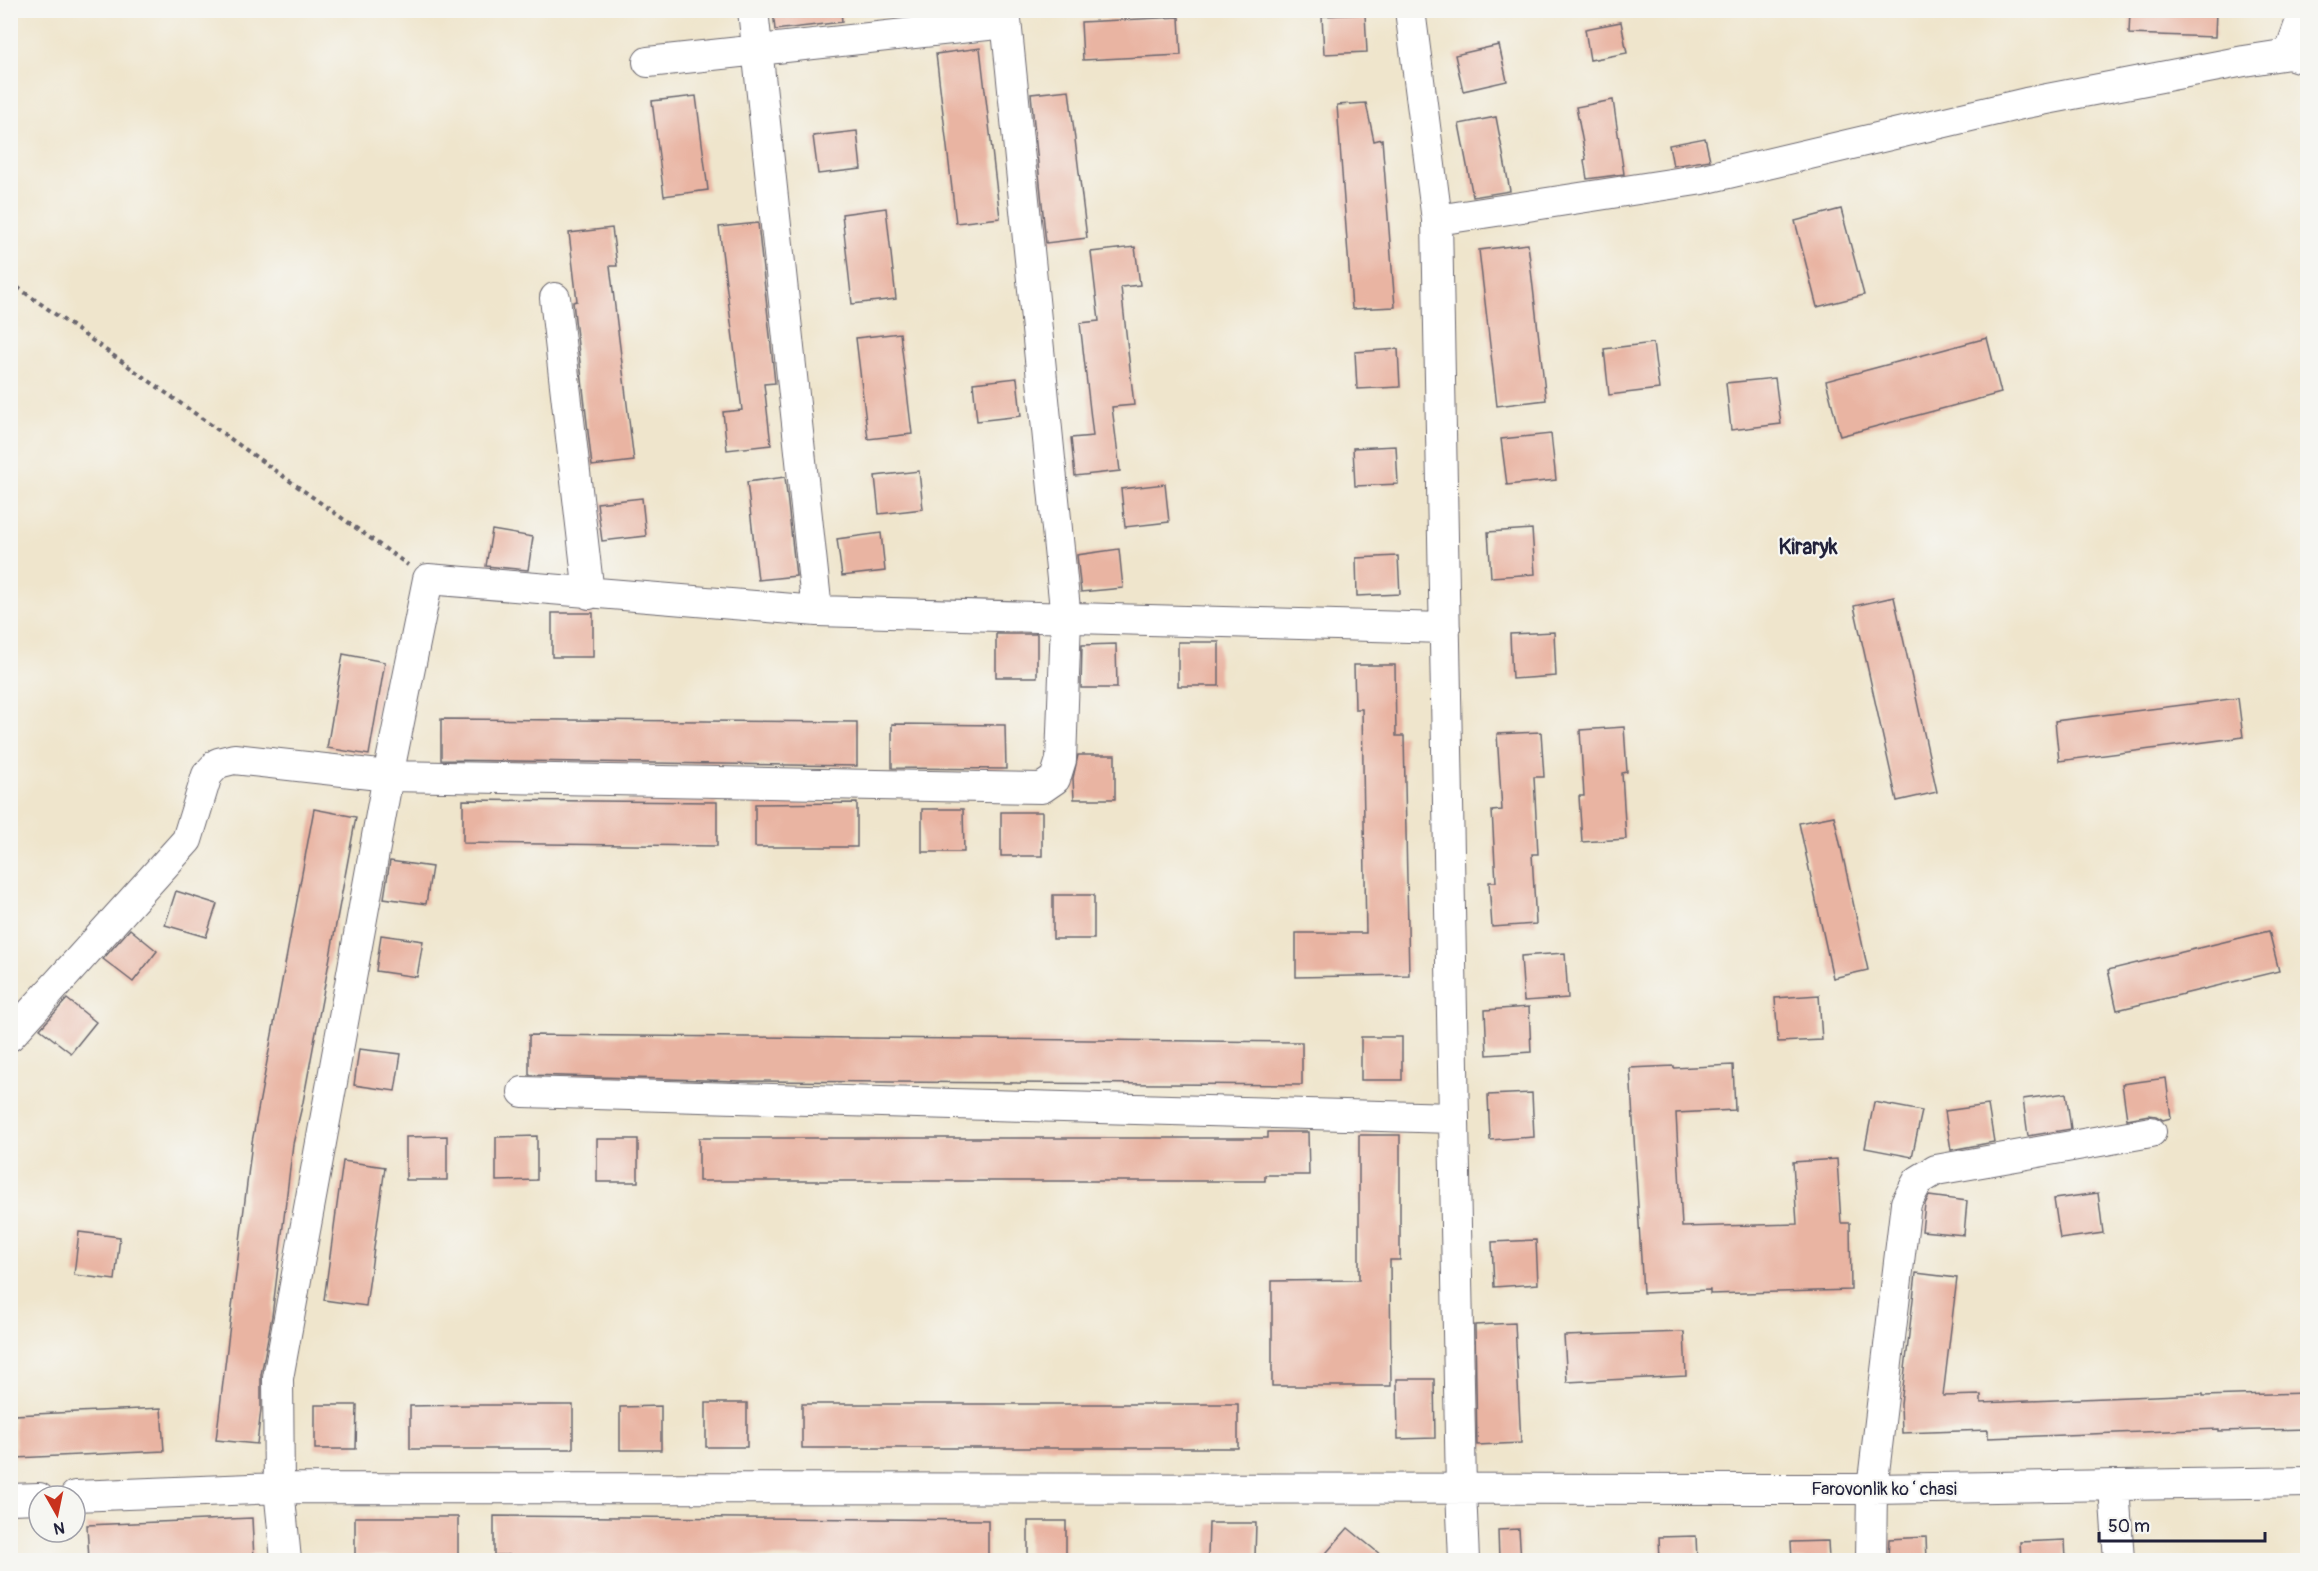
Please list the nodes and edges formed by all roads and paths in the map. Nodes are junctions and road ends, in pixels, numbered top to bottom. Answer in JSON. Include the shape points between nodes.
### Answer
{"nodes":[{"id":1,"x":753,"y":10,"type":"edge"},
{"id":2,"x":1410,"y":10,"type":"edge"},
{"id":3,"x":2305,"y":10,"type":"edge"},
{"id":4,"x":1006,"y":17,"type":"edge"},
{"id":5,"x":757,"y":49,"type":"junction"},
{"id":6,"x":2298,"y":57,"type":"edge"},
{"id":7,"x":648,"y":62,"type":"dead end"},
{"id":8,"x":1437,"y":220,"type":"junction"},
{"id":9,"x":10,"y":282,"type":"edge"},
{"id":10,"x":555,"y":298,"type":"dead end"},
{"id":11,"x":428,"y":579,"type":"junction"},
{"id":12,"x":589,"y":594,"type":"junction"},
{"id":13,"x":817,"y":611,"type":"junction"},
{"id":14,"x":1066,"y":619,"type":"junction"},
{"id":15,"x":1445,"y":628,"type":"junction"},
{"id":16,"x":388,"y":776,"type":"junction"},
{"id":17,"x":10,"y":1036,"type":"edge"},
{"id":18,"x":523,"y":1092,"type":"dead end"},
{"id":19,"x":1454,"y":1118,"type":"junction"},
{"id":20,"x":2151,"y":1132,"type":"dead end"},
{"id":21,"x":2307,"y":1482,"type":"edge"},
{"id":22,"x":2114,"y":1487,"type":"junction"},
{"id":23,"x":279,"y":1488,"type":"junction"},
{"id":24,"x":1872,"y":1489,"type":"junction"},
{"id":25,"x":1461,"y":1490,"type":"junction"},
{"id":26,"x":87,"y":1496,"type":"edge"},
{"id":27,"x":27,"y":1498,"type":"edge"},
{"id":28,"x":10,"y":1499,"type":"edge"},
{"id":29,"x":286,"y":1560,"type":"edge"},
{"id":30,"x":1464,"y":1560,"type":"edge"},
{"id":31,"x":1871,"y":1560,"type":"edge"},
{"id":32,"x":2119,"y":1560,"type":"edge"}],
"edges":[{"from":1,"to":5,"type":"street"},
{"from":2,"to":8,"type":"street"},
{"from":3,"to":6,"type":"street"},
{"from":4,"to":5,"type":"street"},
{"from":4,"to":14,"type":"street"},
{"from":5,"to":7,"type":"street"},
{"from":5,"to":13,"type":"street"},
{"from":6,"to":8,"type":"street","via":[[2233,63],[2026,103],[1703,179]]},
{"from":8,"to":15,"type":"street"},
{"from":9,"to":11,"type":"path"},
{"from":10,"to":12,"type":"street"},
{"from":11,"to":12,"type":"street"},
{"from":11,"to":16,"type":"street"},
{"from":12,"to":13,"type":"street"},
{"from":13,"to":14,"type":"street"},
{"from":14,"to":15,"type":"street"},
{"from":14,"to":16,"type":"street","via":[[1061,760],[1055,779],[1042,788]]},
{"from":15,"to":19,"type":"street"},
{"from":16,"to":17,"type":"street","via":[[234,759],[218,763],[207,775],[187,840]]},
{"from":16,"to":23,"type":"street","via":[[278,1378]]},
{"from":18,"to":19,"type":"street"},
{"from":19,"to":25,"type":"street"},
{"from":20,"to":24,"type":"street","via":[[1936,1170],[1918,1181],[1906,1203]]},
{"from":21,"to":22,"type":"street","name":"Farovonlik koʻchasi"},
{"from":22,"to":24,"type":"street","name":"Farovonlik koʻchasi"},
{"from":22,"to":32,"type":"street"},
{"from":23,"to":25,"type":"street","name":"Farovonlik koʻchasi"},
{"from":23,"to":26,"type":"street","name":"Farovonlik koʻchasi"},
{"from":23,"to":29,"type":"street"},
{"from":24,"to":25,"type":"street","name":"Farovonlik koʻchasi"},
{"from":24,"to":31,"type":"street"},
{"from":25,"to":30,"type":"street"},
{"from":27,"to":28,"type":"street"}]}
